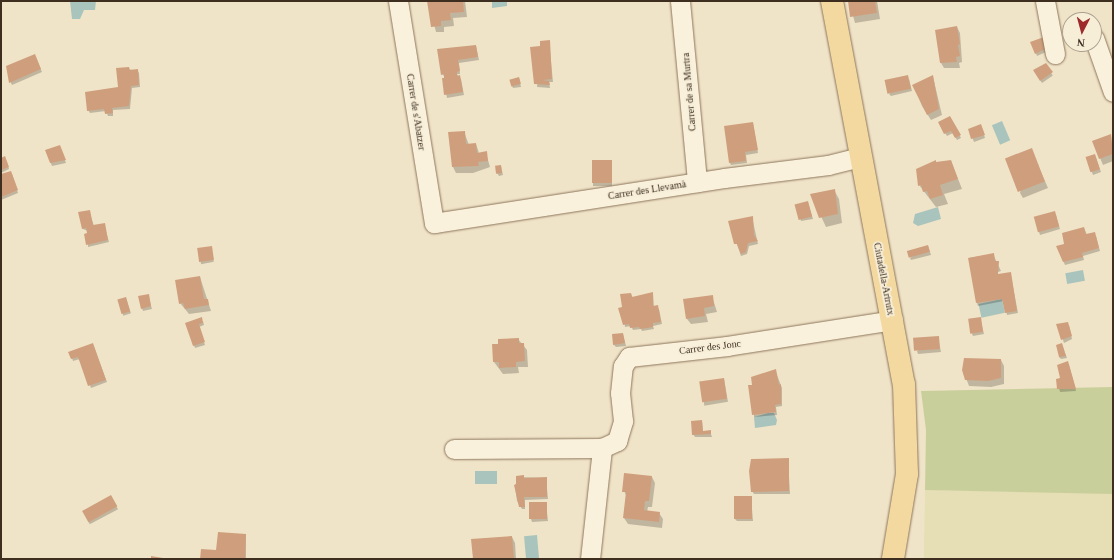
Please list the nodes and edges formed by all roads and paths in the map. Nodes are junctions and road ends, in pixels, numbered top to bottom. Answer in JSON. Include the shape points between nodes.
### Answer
{"nodes":[{"id":1,"x":398,"y":1,"type":"edge"},
{"id":2,"x":680,"y":1,"type":"edge"},
{"id":3,"x":832,"y":1,"type":"edge"},
{"id":4,"x":1045,"y":1,"type":"edge"},
{"id":5,"x":1099,"y":52,"type":"edge"},
{"id":6,"x":1055,"y":54,"type":"dead end"},
{"id":7,"x":1113,"y":92,"type":"edge"},
{"id":8,"x":860,"y":156,"type":"junction"},
{"id":9,"x":697,"y":182,"type":"junction"},
{"id":10,"x":434,"y":223,"type":"joint"},
{"id":11,"x":892,"y":320,"type":"junction"},
{"id":12,"x":602,"y":448,"type":"junction"},
{"id":13,"x":454,"y":449,"type":"dead end"},
{"id":14,"x":590,"y":559,"type":"edge"},
{"id":15,"x":893,"y":559,"type":"edge"}],
"edges":[{"from":1,"to":10,"type":"street","name":"Carrer de s'Abatzer"},
{"from":2,"to":9,"type":"street","name":"Carrer de sa Murtra"},
{"from":3,"to":8,"type":"main road","name":"Ciutadella-Artrutx"},
{"from":4,"to":6,"type":"street"},
{"from":5,"to":7,"type":"street"},
{"from":8,"to":9,"type":"street","name":"Carrer des Llevamà","via":[[828,165]]},
{"from":8,"to":11,"type":"main road","name":"Ciutadella-Artrutx"},
{"from":9,"to":10,"type":"street","name":"Carrer des Llevamà"},
{"from":11,"to":12,"type":"street","name":"Carrer des Jonc","via":[[727,346],[629,357],[623,366],[620,393],[623,421],[616,441]]},
{"from":11,"to":15,"type":"main road","name":"Ciutadella-Artrutx","via":[[904,384],[907,430],[907,474]]},
{"from":12,"to":13,"type":"street"},
{"from":12,"to":14,"type":"street"}]}
